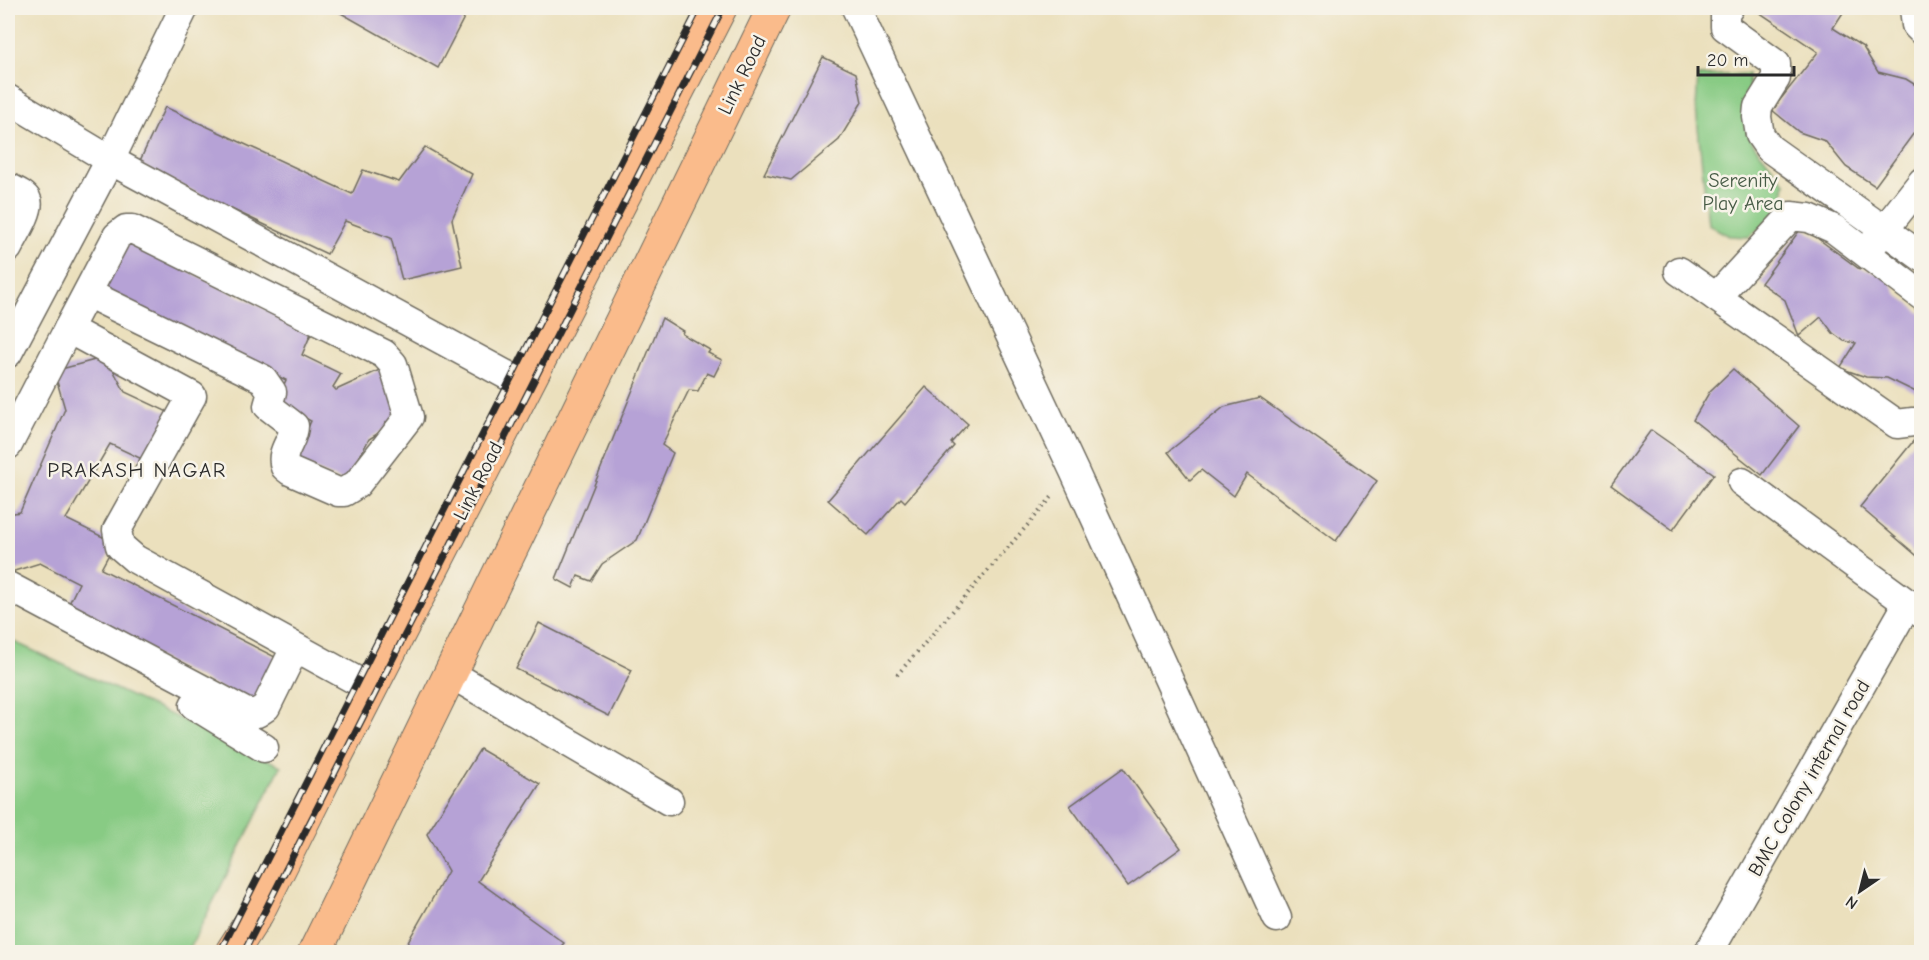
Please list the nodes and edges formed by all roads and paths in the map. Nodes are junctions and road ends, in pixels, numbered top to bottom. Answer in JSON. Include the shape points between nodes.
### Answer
{"nodes":[{"id":1,"x":184,"y":8,"type":"edge"},
{"id":2,"x":720,"y":8,"type":"edge"},
{"id":3,"x":774,"y":8,"type":"edge"},
{"id":4,"x":856,"y":8,"type":"edge"},
{"id":5,"x":1728,"y":8,"type":"edge"},
{"id":6,"x":1914,"y":8,"type":"edge"},
{"id":7,"x":1922,"y":31,"type":"edge"},
{"id":8,"x":8,"y":99,"type":"edge"},
{"id":9,"x":110,"y":160,"type":"junction"},
{"id":10,"x":1922,"y":182,"type":"edge"},
{"id":11,"x":8,"y":187,"type":"edge"},
{"id":12,"x":1884,"y":230,"type":"junction"},
{"id":13,"x":8,"y":248,"type":"edge"},
{"id":14,"x":1866,"y":253,"type":"junction"},
{"id":15,"x":1922,"y":257,"type":"edge"},
{"id":16,"x":1679,"y":271,"type":"dead end"},
{"id":17,"x":87,"y":293,"type":"junction"},
{"id":18,"x":1922,"y":296,"type":"edge"},
{"id":19,"x":1716,"y":297,"type":"junction"},
{"id":20,"x":68,"y":329,"type":"junction"},
{"id":21,"x":8,"y":353,"type":"edge"},
{"id":22,"x":214,"y":355,"type":"junction"},
{"id":23,"x":527,"y":386,"type":"junction"},
{"id":24,"x":192,"y":396,"type":"junction"},
{"id":25,"x":1922,"y":423,"type":"edge"},
{"id":26,"x":8,"y":445,"type":"edge"},
{"id":27,"x":1074,"y":471,"type":"junction"},
{"id":28,"x":1742,"y":482,"type":"dead end"},
{"id":29,"x":8,"y":586,"type":"edge"},
{"id":30,"x":1915,"y":608,"type":"edge"},
{"id":31,"x":295,"y":648,"type":"junction"},
{"id":32,"x":451,"y":674,"type":"junction"},
{"id":33,"x":897,"y":675,"type":"dead end"},
{"id":34,"x":150,"y":678,"type":"dead end"},
{"id":35,"x":370,"y":688,"type":"junction"},
{"id":36,"x":264,"y":747,"type":"dead end"},
{"id":37,"x":669,"y":801,"type":"dead end"},
{"id":38,"x":1277,"y":918,"type":"dead end"},
{"id":39,"x":232,"y":952,"type":"edge"},
{"id":40,"x":315,"y":952,"type":"edge"},
{"id":41,"x":1709,"y":952,"type":"edge"}],
"edges":[{"from":1,"to":9,"type":"street"},
{"from":2,"to":23,"type":"main road","name":"Link Road"},
{"from":3,"to":32,"type":"main road","name":"Link Road"},
{"from":4,"to":27,"type":"street"},
{"from":5,"to":12,"type":"street","via":[[1725,27],[1776,64],[1776,78],[1758,107],[1757,117],[1760,135],[1769,148]]},
{"from":6,"to":7,"type":"street","via":[[1916,25]]},
{"from":8,"to":9,"type":"street"},
{"from":9,"to":21,"type":"street"},
{"from":9,"to":23,"type":"street"},
{"from":10,"to":12,"type":"street"},
{"from":11,"to":13,"type":"street","via":[[22,195],[28,205]]},
{"from":12,"to":14,"type":"street"},
{"from":12,"to":15,"type":"street"},
{"from":14,"to":18,"type":"street"},
{"from":14,"to":19,"type":"street","via":[[1834,229],[1809,218],[1791,216]]},
{"from":16,"to":19,"type":"street"},
{"from":17,"to":20,"type":"street"},
{"from":17,"to":22,"type":"street"},
{"from":17,"to":22,"type":"street","via":[[117,236],[126,229],[132,230],[384,354],[393,364],[409,417],[357,484],[338,492],[285,467],[283,455],[294,426],[268,406],[272,392],[269,385]]},
{"from":19,"to":25,"type":"street","via":[[1897,424]]},
{"from":20,"to":24,"type":"street"},
{"from":20,"to":26,"type":"street"},
{"from":22,"to":24,"type":"street"},
{"from":23,"to":35,"type":"main road","name":"Link Road"},
{"from":24,"to":31,"type":"street","via":[[117,530],[120,546],[135,559]]},
{"from":27,"to":33,"type":"path"},
{"from":27,"to":38,"type":"street"},
{"from":28,"to":30,"type":"street"},
{"from":29,"to":31,"type":"street","via":[[247,713],[257,713],[266,707]]},
{"from":30,"to":41,"type":"street","name":"BMC Colony internal road"},
{"from":31,"to":35,"type":"street"},
{"from":32,"to":37,"type":"street"},
{"from":32,"to":40,"type":"main road","name":"Link Road"},
{"from":34,"to":36,"type":"street"},
{"from":35,"to":39,"type":"main road","name":"Link Road","via":[[257,914]]}]}
